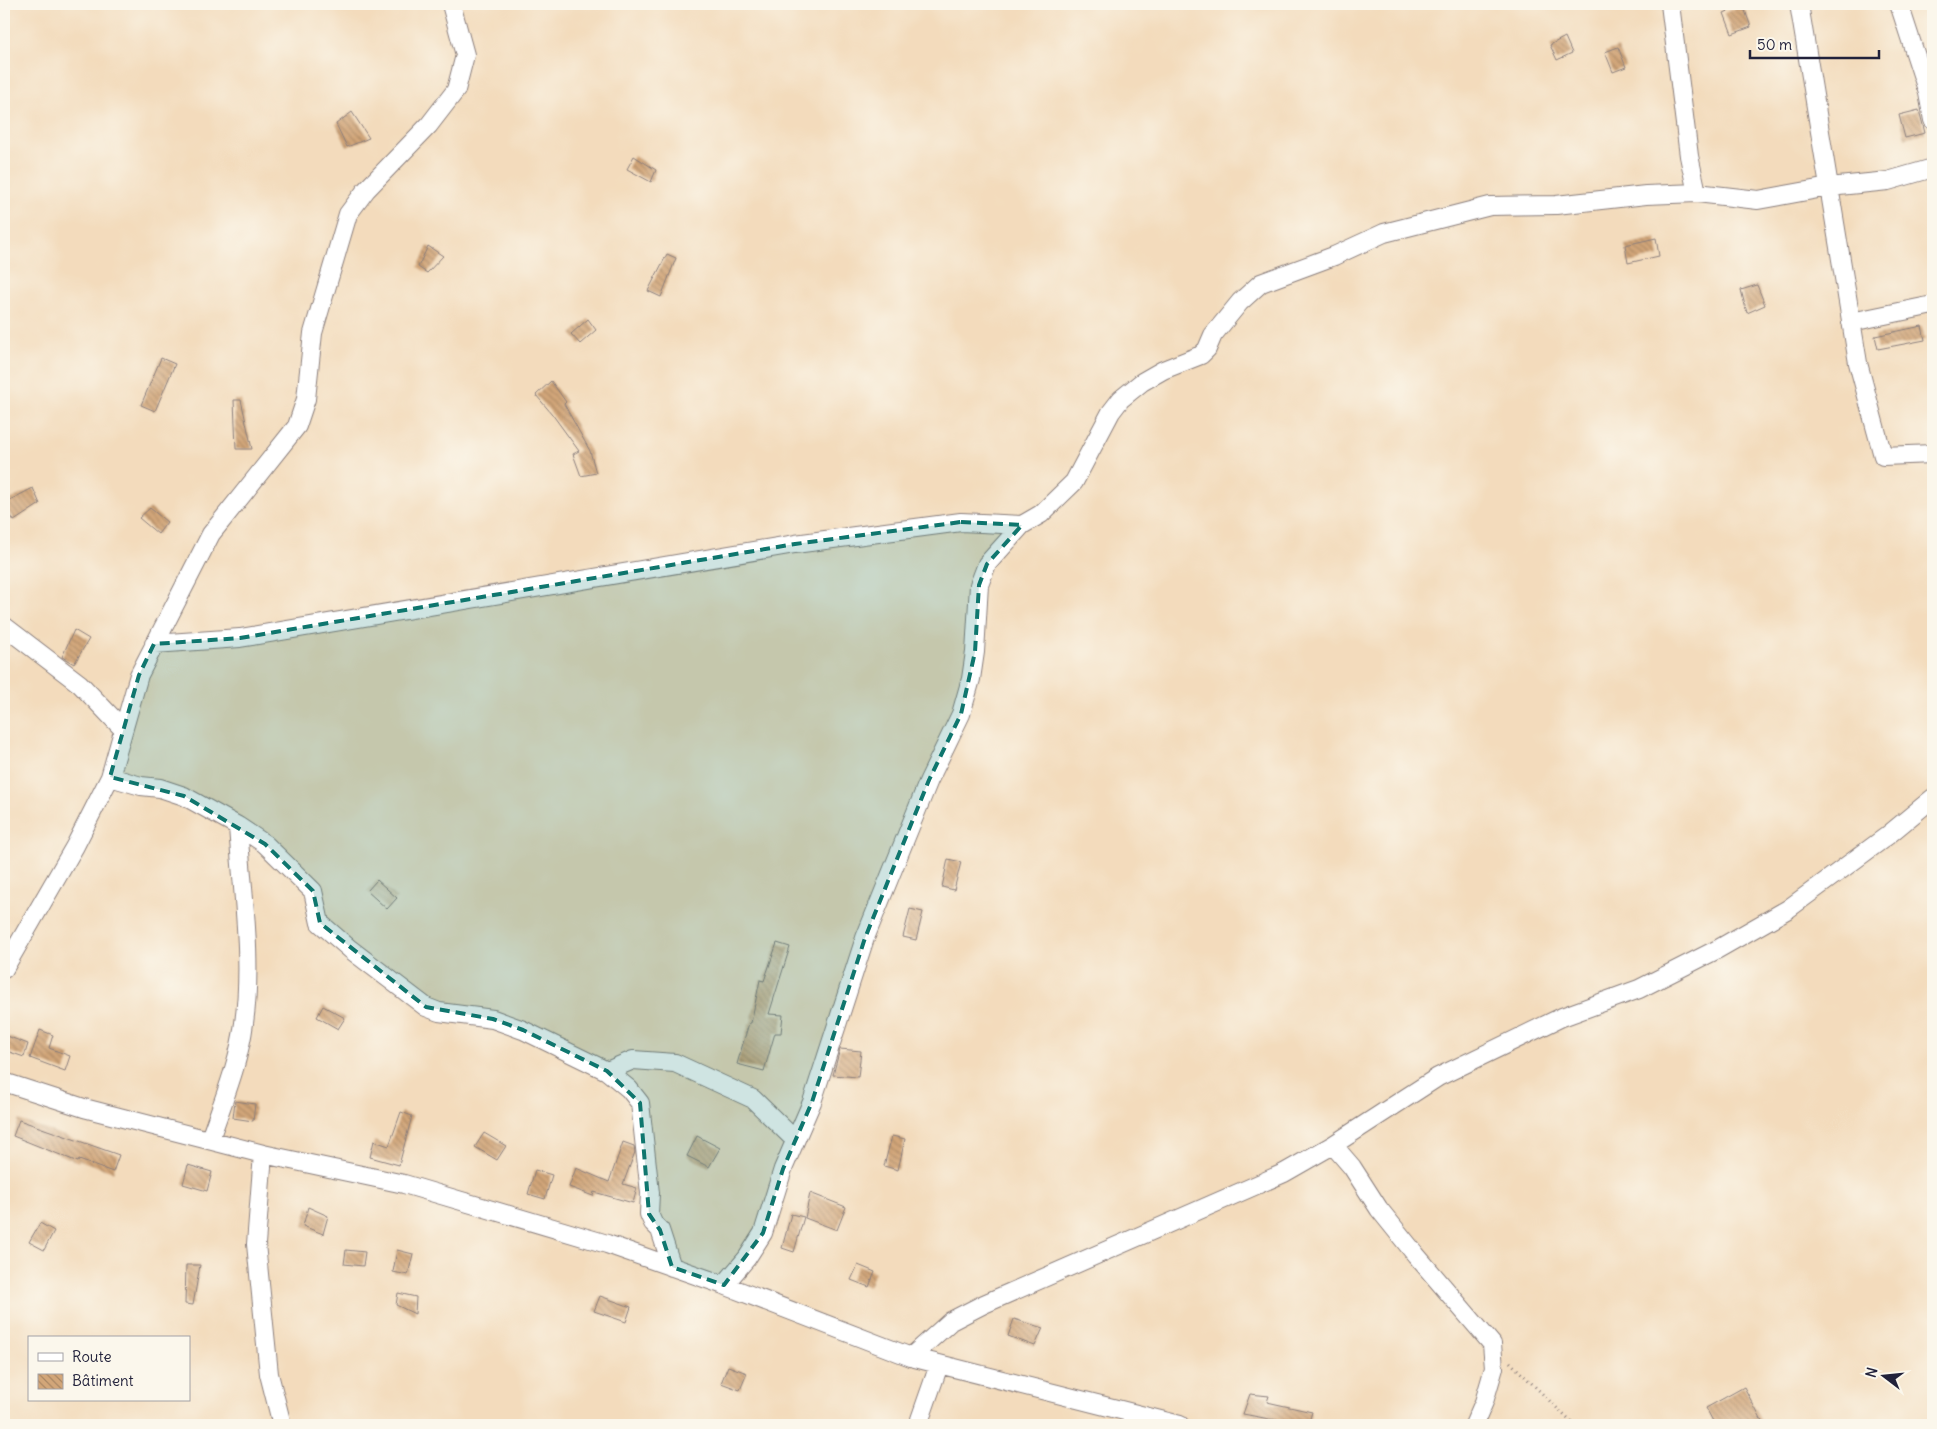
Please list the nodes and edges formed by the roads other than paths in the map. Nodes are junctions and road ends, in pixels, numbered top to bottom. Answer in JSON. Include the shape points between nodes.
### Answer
{"nodes":[{"id":1,"x":451,"y":4,"type":"edge"},
{"id":2,"x":1670,"y":4,"type":"edge"},
{"id":3,"x":1799,"y":4,"type":"edge"},
{"id":4,"x":1899,"y":4,"type":"edge"},
{"id":5,"x":1933,"y":120,"type":"edge"},
{"id":6,"x":1933,"y":168,"type":"edge"},
{"id":7,"x":1829,"y":187,"type":"junction"},
{"id":8,"x":1697,"y":193,"type":"junction"},
{"id":9,"x":1933,"y":305,"type":"edge"},
{"id":10,"x":1851,"y":322,"type":"junction"},
{"id":11,"x":1933,"y":454,"type":"edge"},
{"id":12,"x":1022,"y":524,"type":"junction"},
{"id":13,"x":4,"y":626,"type":"edge"},
{"id":14,"x":154,"y":644,"type":"junction"},
{"id":15,"x":123,"y":729,"type":"junction"},
{"id":16,"x":110,"y":777,"type":"junction"},
{"id":17,"x":1933,"y":798,"type":"edge"},
{"id":18,"x":238,"y":826,"type":"junction"},
{"id":19,"x":4,"y":969,"type":"edge"},
{"id":20,"x":607,"y":1071,"type":"junction"},
{"id":21,"x":4,"y":1082,"type":"edge"},
{"id":22,"x":210,"y":1139,"type":"junction"},
{"id":23,"x":795,"y":1140,"type":"junction"},
{"id":24,"x":1333,"y":1145,"type":"junction"},
{"id":25,"x":264,"y":1154,"type":"junction"},
{"id":26,"x":672,"y":1267,"type":"junction"},
{"id":27,"x":724,"y":1285,"type":"junction"},
{"id":28,"x":911,"y":1357,"type":"junction"},
{"id":29,"x":939,"y":1365,"type":"junction"},
{"id":30,"x":282,"y":1425,"type":"edge"},
{"id":31,"x":918,"y":1425,"type":"edge"},
{"id":32,"x":1180,"y":1425,"type":"edge"},
{"id":33,"x":1474,"y":1425,"type":"edge"}],
"edges":[{"from":1,"to":14,"type":"street","via":[[465,55],[456,90],[429,125],[366,190],[348,214],[313,333],[306,399],[298,426],[211,534]]},
{"from":2,"to":8,"type":"street"},
{"from":3,"to":7,"type":"street"},
{"from":4,"to":5,"type":"street","via":[[1928,93]]},
{"from":6,"to":7,"type":"street","via":[[1888,181]]},
{"from":7,"to":8,"type":"street","via":[[1758,200]]},
{"from":7,"to":10,"type":"street"},
{"from":8,"to":12,"type":"street","via":[[1646,194],[1556,205],[1490,206],[1384,234],[1261,283],[1240,302],[1201,355],[1163,370],[1121,399],[1074,482],[1041,514]]},
{"from":9,"to":10,"type":"street"},
{"from":10,"to":11,"type":"street","via":[[1858,363],[1883,456]]},
{"from":12,"to":14,"type":"street","via":[[961,522],[786,545],[240,638]]},
{"from":12,"to":23,"type":"street","via":[[987,564],[979,585],[975,652],[961,714],[929,780],[865,938],[812,1102]]},
{"from":13,"to":15,"type":"street","via":[[80,684]]},
{"from":14,"to":15,"type":"street","via":[[140,675]]},
{"from":15,"to":16,"type":"street"},
{"from":16,"to":18,"type":"street","via":[[184,796]]},
{"from":16,"to":19,"type":"street","via":[[76,846]]},
{"from":17,"to":24,"type":"street","via":[[1855,860],[1779,914],[1639,989],[1562,1017],[1438,1077]]},
{"from":18,"to":20,"type":"street","via":[[265,844],[313,891],[320,923],[426,1007],[439,1012],[493,1019]]},
{"from":18,"to":22,"type":"street","via":[[248,980],[238,1055]]},
{"from":20,"to":23,"type":"street","via":[[632,1060],[675,1062],[753,1099]]},
{"from":20,"to":26,"type":"street","via":[[640,1103],[650,1193],[649,1214],[660,1230]]},
{"from":21,"to":22,"type":"street","via":[[84,1108]]},
{"from":22,"to":25,"type":"street"},
{"from":23,"to":27,"type":"street","via":[[763,1233],[748,1258]]},
{"from":24,"to":28,"type":"street","via":[[1276,1176],[984,1304],[951,1321]]},
{"from":24,"to":33,"type":"street","via":[[1352,1167],[1379,1209],[1492,1344],[1494,1368]]},
{"from":25,"to":26,"type":"street","via":[[404,1184]]},
{"from":25,"to":30,"type":"street","via":[[256,1244],[269,1374]]},
{"from":26,"to":27,"type":"street"},
{"from":27,"to":28,"type":"street"},
{"from":28,"to":29,"type":"street"},
{"from":29,"to":31,"type":"street"},
{"from":29,"to":32,"type":"street"}]}
